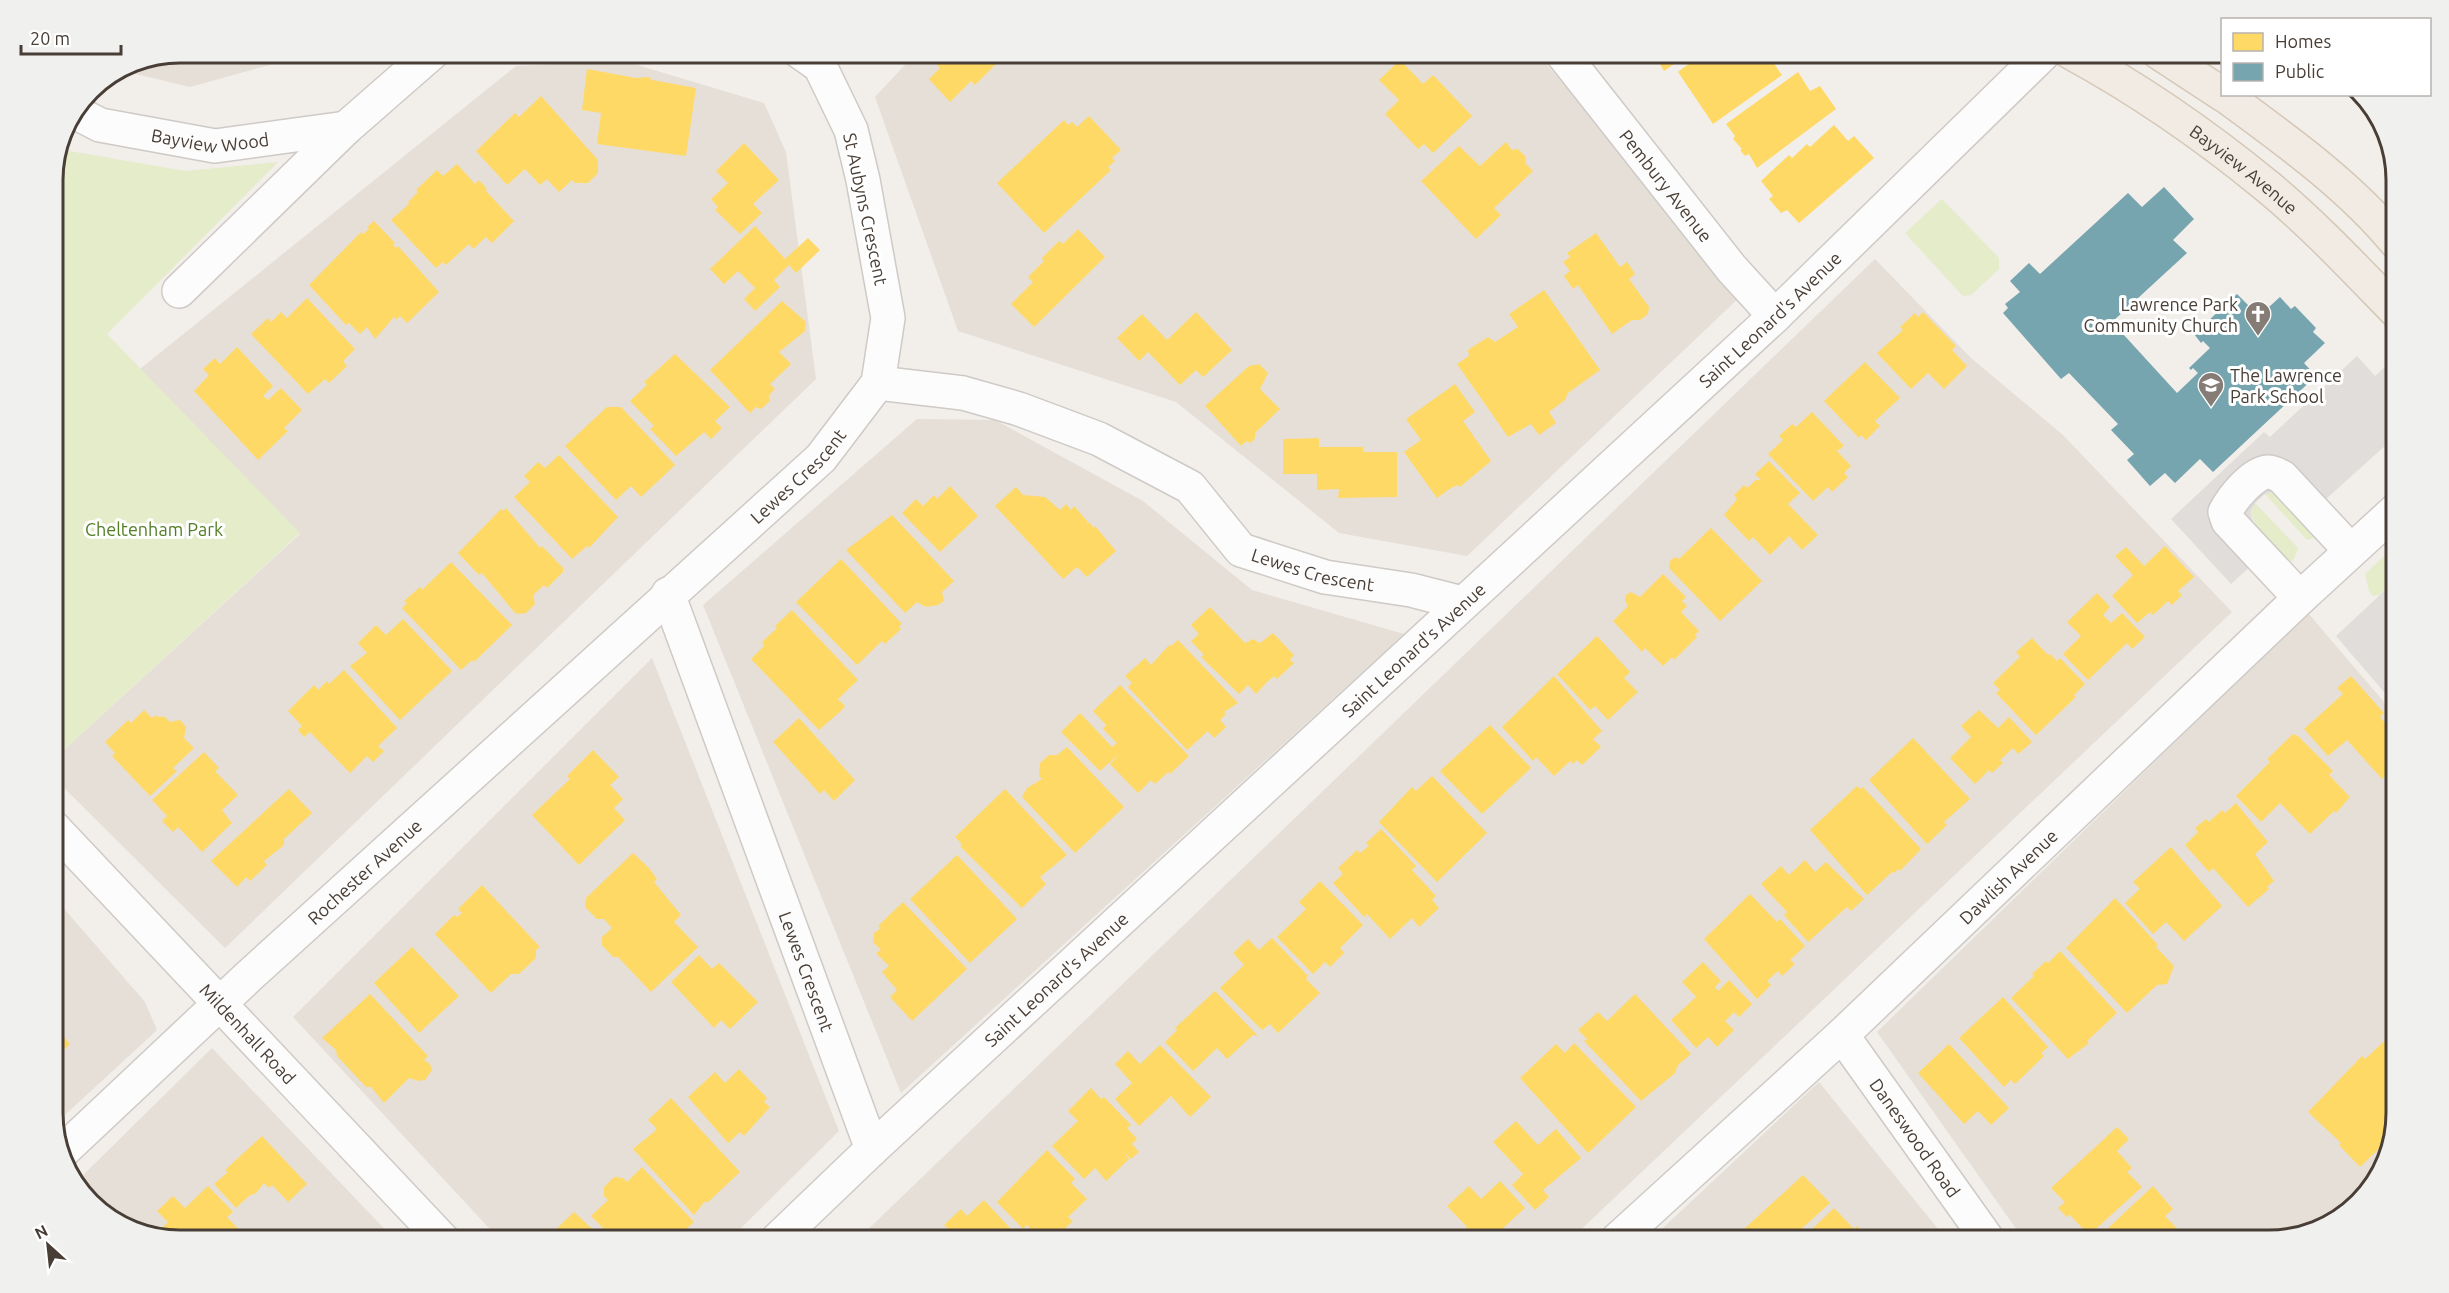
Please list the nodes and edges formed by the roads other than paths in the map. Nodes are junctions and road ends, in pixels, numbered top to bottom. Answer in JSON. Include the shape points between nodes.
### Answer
{"nodes":[{"id":1,"x":420,"y":63,"type":"edge"},
{"id":2,"x":822,"y":63,"type":"edge"},
{"id":3,"x":1570,"y":63,"type":"edge"},
{"id":4,"x":2034,"y":63,"type":"edge"},
{"id":5,"x":2090,"y":63,"type":"edge"},
{"id":6,"x":2175,"y":63,"type":"edge"},
{"id":7,"x":2221,"y":93,"type":"edge"},
{"id":8,"x":2226,"y":96,"type":"edge"},
{"id":9,"x":82,"y":116,"type":"edge"},
{"id":10,"x":346,"y":128,"type":"junction"},
{"id":11,"x":2386,"y":230,"type":"edge"},
{"id":12,"x":179,"y":291,"type":"dead end"},
{"id":13,"x":2386,"y":301,"type":"edge"},
{"id":14,"x":1775,"y":316,"type":"junction"},
{"id":15,"x":878,"y":383,"type":"junction"},
{"id":16,"x":2386,"y":519,"type":"edge"},
{"id":17,"x":2351,"y":551,"type":"junction"},
{"id":18,"x":668,"y":594,"type":"junction"},
{"id":19,"x":2300,"y":598,"type":"junction"},
{"id":20,"x":1462,"y":603,"type":"junction"},
{"id":21,"x":63,"y":838,"type":"edge"},
{"id":22,"x":219,"y":1003,"type":"junction"},
{"id":23,"x":1842,"y":1035,"type":"junction"},
{"id":24,"x":68,"y":1146,"type":"edge"},
{"id":25,"x":872,"y":1149,"type":"junction"},
{"id":26,"x":433,"y":1230,"type":"edge"},
{"id":27,"x":787,"y":1230,"type":"edge"},
{"id":28,"x":1628,"y":1230,"type":"edge"},
{"id":29,"x":1981,"y":1230,"type":"edge"}],
"edges":[{"from":1,"to":10,"type":"street"},
{"from":2,"to":15,"type":"street","name":"St Aubyns Crescent","via":[[851,130],[888,318]]},
{"from":3,"to":14,"type":"street","name":"Pembury Avenue","via":[[1732,269]]},
{"from":4,"to":14,"type":"street","name":"Saint Leonard's Avenue"},
{"from":5,"to":13,"type":"main road","name":"Bayview Avenue","via":[[2198,133],[2268,187]]},
{"from":6,"to":7,"type":"main road"},
{"from":8,"to":11,"type":"main road","via":[[2302,152]]},
{"from":9,"to":10,"type":"street","name":"Bayview Wood","via":[[100,125],[215,146]]},
{"from":10,"to":12,"type":"street"},
{"from":14,"to":20,"type":"street","name":"Saint Leonard's Avenue"},
{"from":15,"to":18,"type":"street","name":"Lewes Crescent","via":[[821,458]]},
{"from":15,"to":20,"type":"street","name":"Lewes Crescent","via":[[963,393],[1099,439],[1190,487],[1241,550],[1325,577],[1411,590]]},
{"from":16,"to":17,"type":"street","name":"Dawlish Avenue"},
{"from":17,"to":19,"type":"street","name":"Dawlish Avenue"},
{"from":17,"to":19,"type":"street","via":[[2282,477],[2271,471],[2260,474],[2230,502],[2225,512],[2228,521]]},
{"from":18,"to":22,"type":"street","name":"Rochester Avenue"},
{"from":18,"to":25,"type":"street","name":"Lewes Crescent"},
{"from":19,"to":23,"type":"street","name":"Dawlish Avenue"},
{"from":20,"to":25,"type":"street","name":"Saint Leonard's Avenue"},
{"from":21,"to":22,"type":"street","name":"Mildenhall Road"},
{"from":22,"to":24,"type":"street","name":"Rochester Avenue"},
{"from":22,"to":26,"type":"street","name":"Mildenhall Road"},
{"from":23,"to":28,"type":"street","name":"Dawlish Avenue"},
{"from":23,"to":29,"type":"street","name":"Daneswood Road"},
{"from":25,"to":27,"type":"street","name":"Saint Leonard's Avenue"}]}
